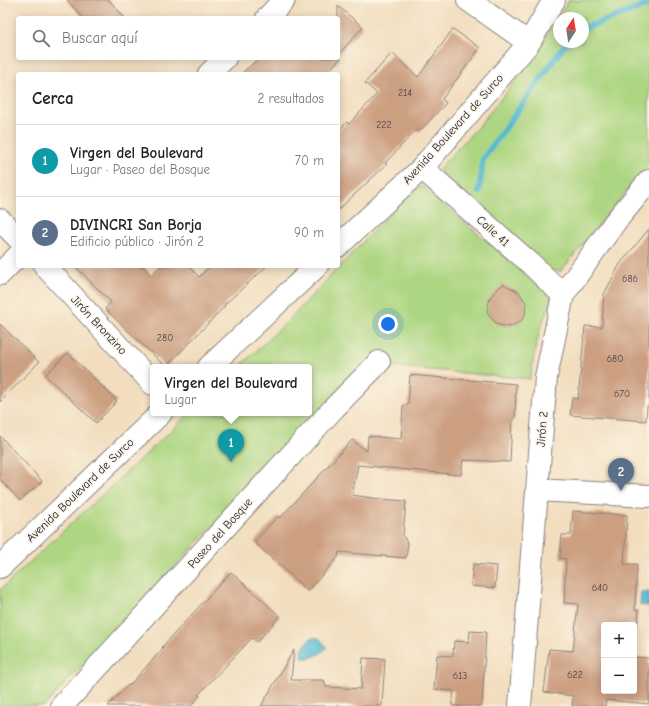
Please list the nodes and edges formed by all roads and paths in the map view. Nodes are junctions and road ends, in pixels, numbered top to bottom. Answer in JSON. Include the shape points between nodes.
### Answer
{"nodes":[{"id":1,"x":284,"y":0,"type":"edge"},
{"id":2,"x":468,"y":0,"type":"edge"},
{"id":3,"x":554,"y":0,"type":"edge"},
{"id":4,"x":269,"y":16,"type":"edge"},
{"id":5,"x":529,"y":43,"type":"junction"},
{"id":6,"x":223,"y":60,"type":"edge"},
{"id":7,"x":211,"y":72,"type":"edge"},
{"id":8,"x":422,"y":168,"type":"junction"},
{"id":9,"x":649,"y":181,"type":"edge"},
{"id":10,"x":0,"y":220,"type":"edge"},
{"id":11,"x":16,"y":236,"type":"edge"},
{"id":12,"x":340,"y":244,"type":"edge"},
{"id":13,"x":16,"y":258,"type":"edge"},
{"id":14,"x":47,"y":268,"type":"edge"},
{"id":15,"x":315,"y":268,"type":"edge"},
{"id":16,"x":0,"y":274,"type":"edge"},
{"id":17,"x":563,"y":295,"type":"junction"},
{"id":18,"x":379,"y":362,"type":"dead end"},
{"id":19,"x":212,"y":364,"type":"edge"},
{"id":20,"x":150,"y":381,"type":"edge"},
{"id":21,"x":158,"y":416,"type":"edge"},
{"id":22,"x":537,"y":490,"type":"junction"},
{"id":23,"x":649,"y":496,"type":"edge"},
{"id":24,"x":0,"y":567,"type":"edge"},
{"id":25,"x":62,"y":706,"type":"edge"},
{"id":26,"x":520,"y":706,"type":"edge"}],
"edges":[{"from":1,"to":4,"type":"street"},
{"from":2,"to":5,"type":"street"},
{"from":3,"to":5,"type":"street","name":"Avenida Boulevard de Surco"},
{"from":5,"to":8,"type":"street","name":"Avenida Boulevard de Surco"},
{"from":6,"to":7,"type":"street"},
{"from":8,"to":12,"type":"street","name":"Avenida Boulevard de Surco"},
{"from":8,"to":17,"type":"street","name":"Calle 41"},
{"from":9,"to":17,"type":"street","name":"Jirón 2","via":[[615,222]]},
{"from":10,"to":11,"type":"street"},
{"from":13,"to":16,"type":"street"},
{"from":14,"to":20,"type":"street","name":"Jirón Bronzino"},
{"from":15,"to":19,"type":"street"},
{"from":17,"to":22,"type":"street","name":"Jirón 2","via":[[546,377]]},
{"from":18,"to":25,"type":"street","name":"Paseo del Bosque"},
{"from":21,"to":24,"type":"street","name":"Avenida Boulevard de Surco"},
{"from":22,"to":23,"type":"street"},
{"from":22,"to":26,"type":"street","name":"Jirón 2"}]}
